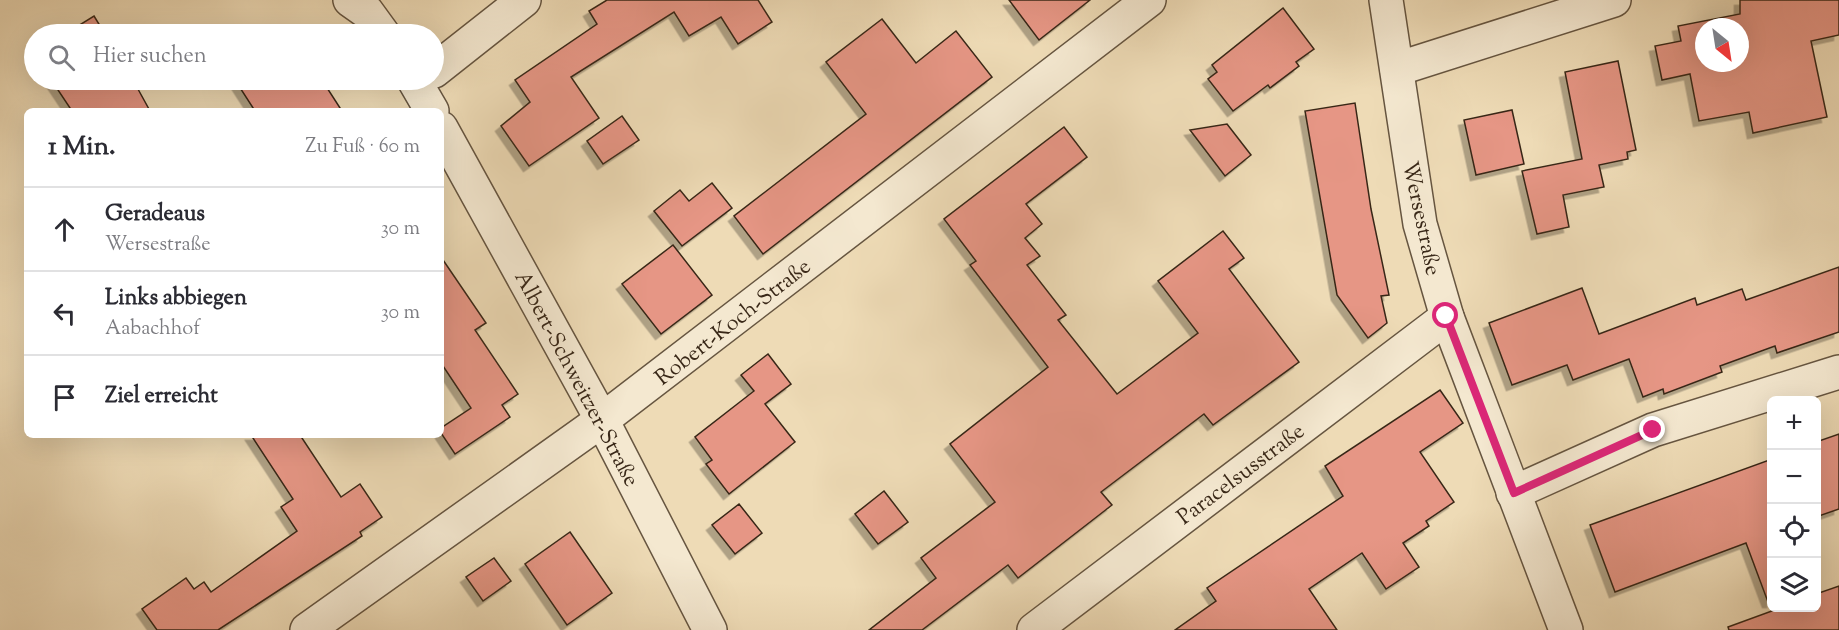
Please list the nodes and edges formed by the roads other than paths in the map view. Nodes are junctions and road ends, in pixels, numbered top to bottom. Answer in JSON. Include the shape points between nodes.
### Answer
{"nodes":[{"id":1,"x":350,"y":0,"type":"edge"},
{"id":2,"x":524,"y":0,"type":"edge"},
{"id":3,"x":1149,"y":0,"type":"edge"},
{"id":4,"x":1386,"y":0,"type":"edge"},
{"id":5,"x":1614,"y":0,"type":"edge"},
{"id":6,"x":375,"y":24,"type":"edge"},
{"id":7,"x":444,"y":68,"type":"edge"},
{"id":8,"x":1397,"y":69,"type":"junction"},
{"id":9,"x":444,"y":133,"type":"edge"},
{"id":10,"x":1446,"y":316,"type":"junction"},
{"id":11,"x":1839,"y":372,"type":"edge"},
{"id":12,"x":602,"y":420,"type":"junction"},
{"id":13,"x":1514,"y":493,"type":"junction"},
{"id":14,"x":307,"y":630,"type":"edge"},
{"id":15,"x":710,"y":630,"type":"edge"},
{"id":16,"x":1034,"y":630,"type":"edge"},
{"id":17,"x":1566,"y":630,"type":"edge"}],
"edges":[{"from":1,"to":6,"type":"street","via":[[367,12]]},
{"from":2,"to":7,"type":"street"},
{"from":3,"to":12,"type":"street","name":"Robert-Koch-Straße"},
{"from":4,"to":8,"type":"street","name":"Wersestraße"},
{"from":5,"to":8,"type":"street"},
{"from":8,"to":10,"type":"street","name":"Wersestraße","via":[[1420,224]]},
{"from":9,"to":12,"type":"street","name":"Albert-Schweitzer-Straße"},
{"from":10,"to":13,"type":"street","name":"Wersestraße"},
{"from":10,"to":16,"type":"street","name":"Paracelsusstraße"},
{"from":11,"to":13,"type":"street","via":[[1653,430]]},
{"from":12,"to":14,"type":"street","name":"Robert-Koch-Straße"},
{"from":12,"to":15,"type":"street","name":"Albert-Schweitzer-Straße"},
{"from":13,"to":17,"type":"street","name":"Wersestraße"}]}
